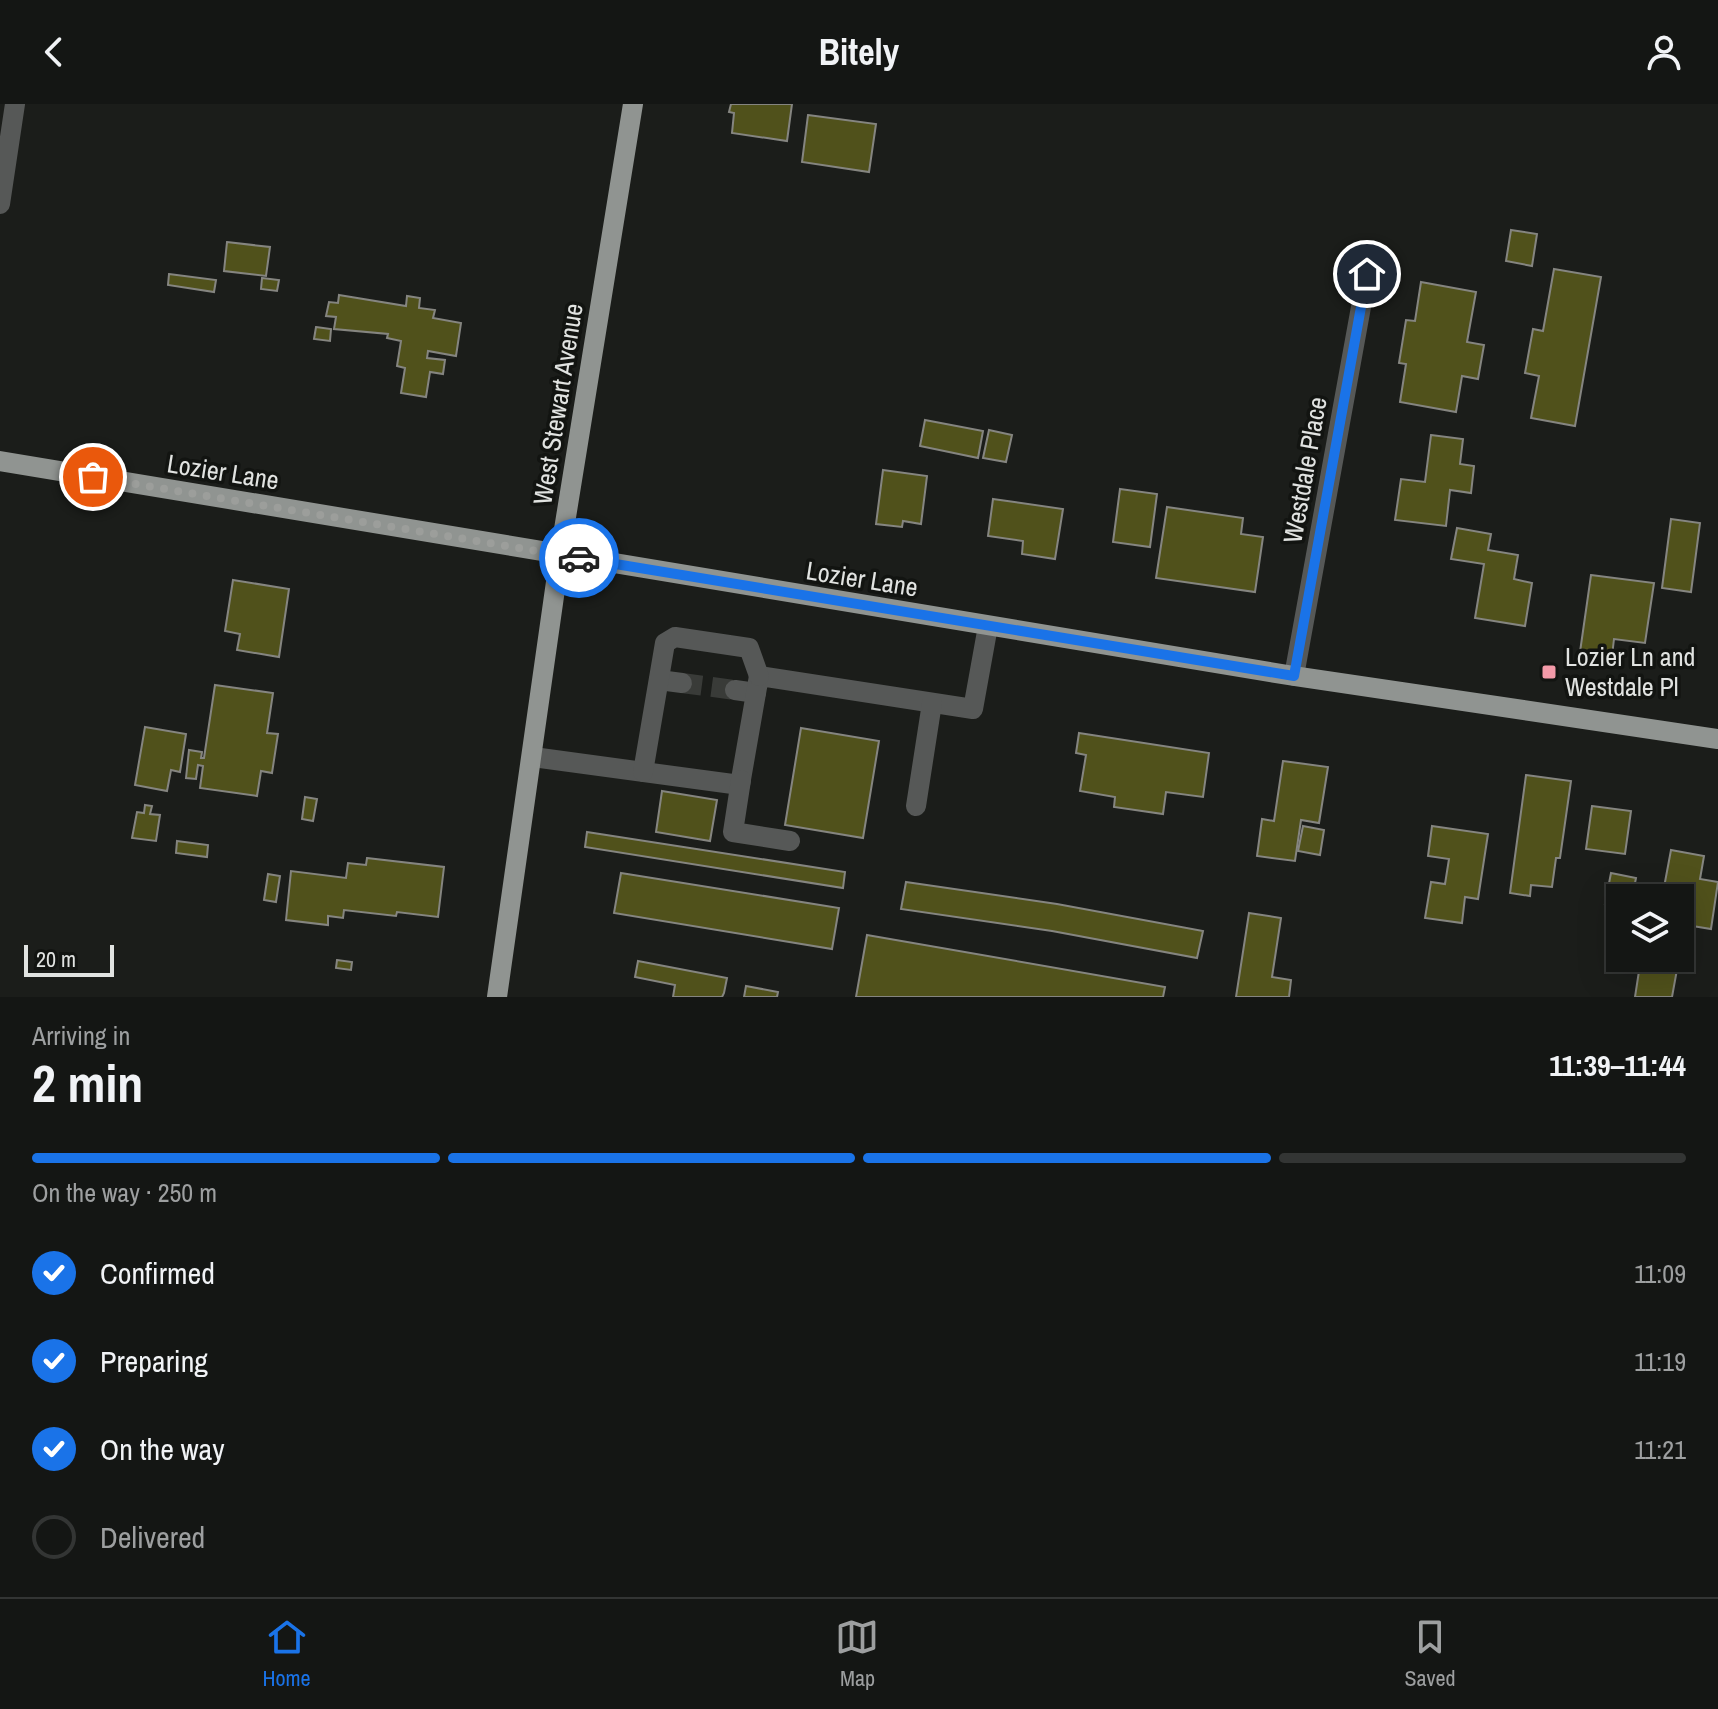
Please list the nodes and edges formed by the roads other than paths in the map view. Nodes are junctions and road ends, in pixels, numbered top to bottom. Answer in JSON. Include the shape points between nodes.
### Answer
{"nodes":[{"id":1,"x":15,"y":104,"type":"edge"},
{"id":2,"x":633,"y":104,"type":"edge"},
{"id":3,"x":3,"y":157,"type":"edge"},
{"id":4,"x":0,"y":204,"type":"edge"},
{"id":5,"x":1367,"y":274,"type":"dead end"},
{"id":6,"x":0,"y":461,"type":"edge"},
{"id":7,"x":560,"y":554,"type":"junction"},
{"id":8,"x":988,"y":626,"type":"junction"},
{"id":9,"x":1294,"y":676,"type":"junction"},
{"id":10,"x":659,"y":680,"type":"junction"},
{"id":11,"x":682,"y":683,"type":"tunnel mouth"},
{"id":12,"x":757,"y":685,"type":"junction"},
{"id":13,"x":735,"y":690,"type":"tunnel mouth"},
{"id":14,"x":932,"y":703,"type":"junction"},
{"id":15,"x":1718,"y":739,"type":"edge"},
{"id":16,"x":533,"y":757,"type":"junction"},
{"id":17,"x":643,"y":772,"type":"junction"},
{"id":18,"x":741,"y":780,"type":"junction"},
{"id":19,"x":916,"y":806,"type":"dead end"},
{"id":20,"x":790,"y":841,"type":"dead end"},
{"id":21,"x":497,"y":997,"type":"edge"}],
"edges":[{"from":1,"to":3,"type":"street"},
{"from":2,"to":7,"type":"main road","name":"West Stewart Avenue"},
{"from":3,"to":4,"type":"street"},
{"from":5,"to":9,"type":"street","name":"Westdale Place"},
{"from":6,"to":7,"type":"main road","name":"Lozier Lane"},
{"from":7,"to":8,"type":"main road","name":"Lozier Lane"},
{"from":7,"to":16,"type":"main road","name":"West Stewart Avenue"},
{"from":8,"to":9,"type":"main road","name":"Lozier Lane"},
{"from":8,"to":14,"type":"street","via":[[973,709]]},
{"from":9,"to":15,"type":"main road","name":"Lozier Lane"},
{"from":10,"to":11,"type":"street"},
{"from":10,"to":12,"type":"street","via":[[665,643],[675,637],[749,648]]},
{"from":10,"to":17,"type":"street"},
{"from":12,"to":13,"type":"street"},
{"from":12,"to":14,"type":"street"},
{"from":12,"to":18,"type":"street"},
{"from":14,"to":19,"type":"street"},
{"from":16,"to":17,"type":"street"},
{"from":16,"to":21,"type":"main road","name":"West Stewart Avenue"},
{"from":17,"to":18,"type":"street","via":[[740,785]]},
{"from":18,"to":20,"type":"street","via":[[733,832]]}]}
